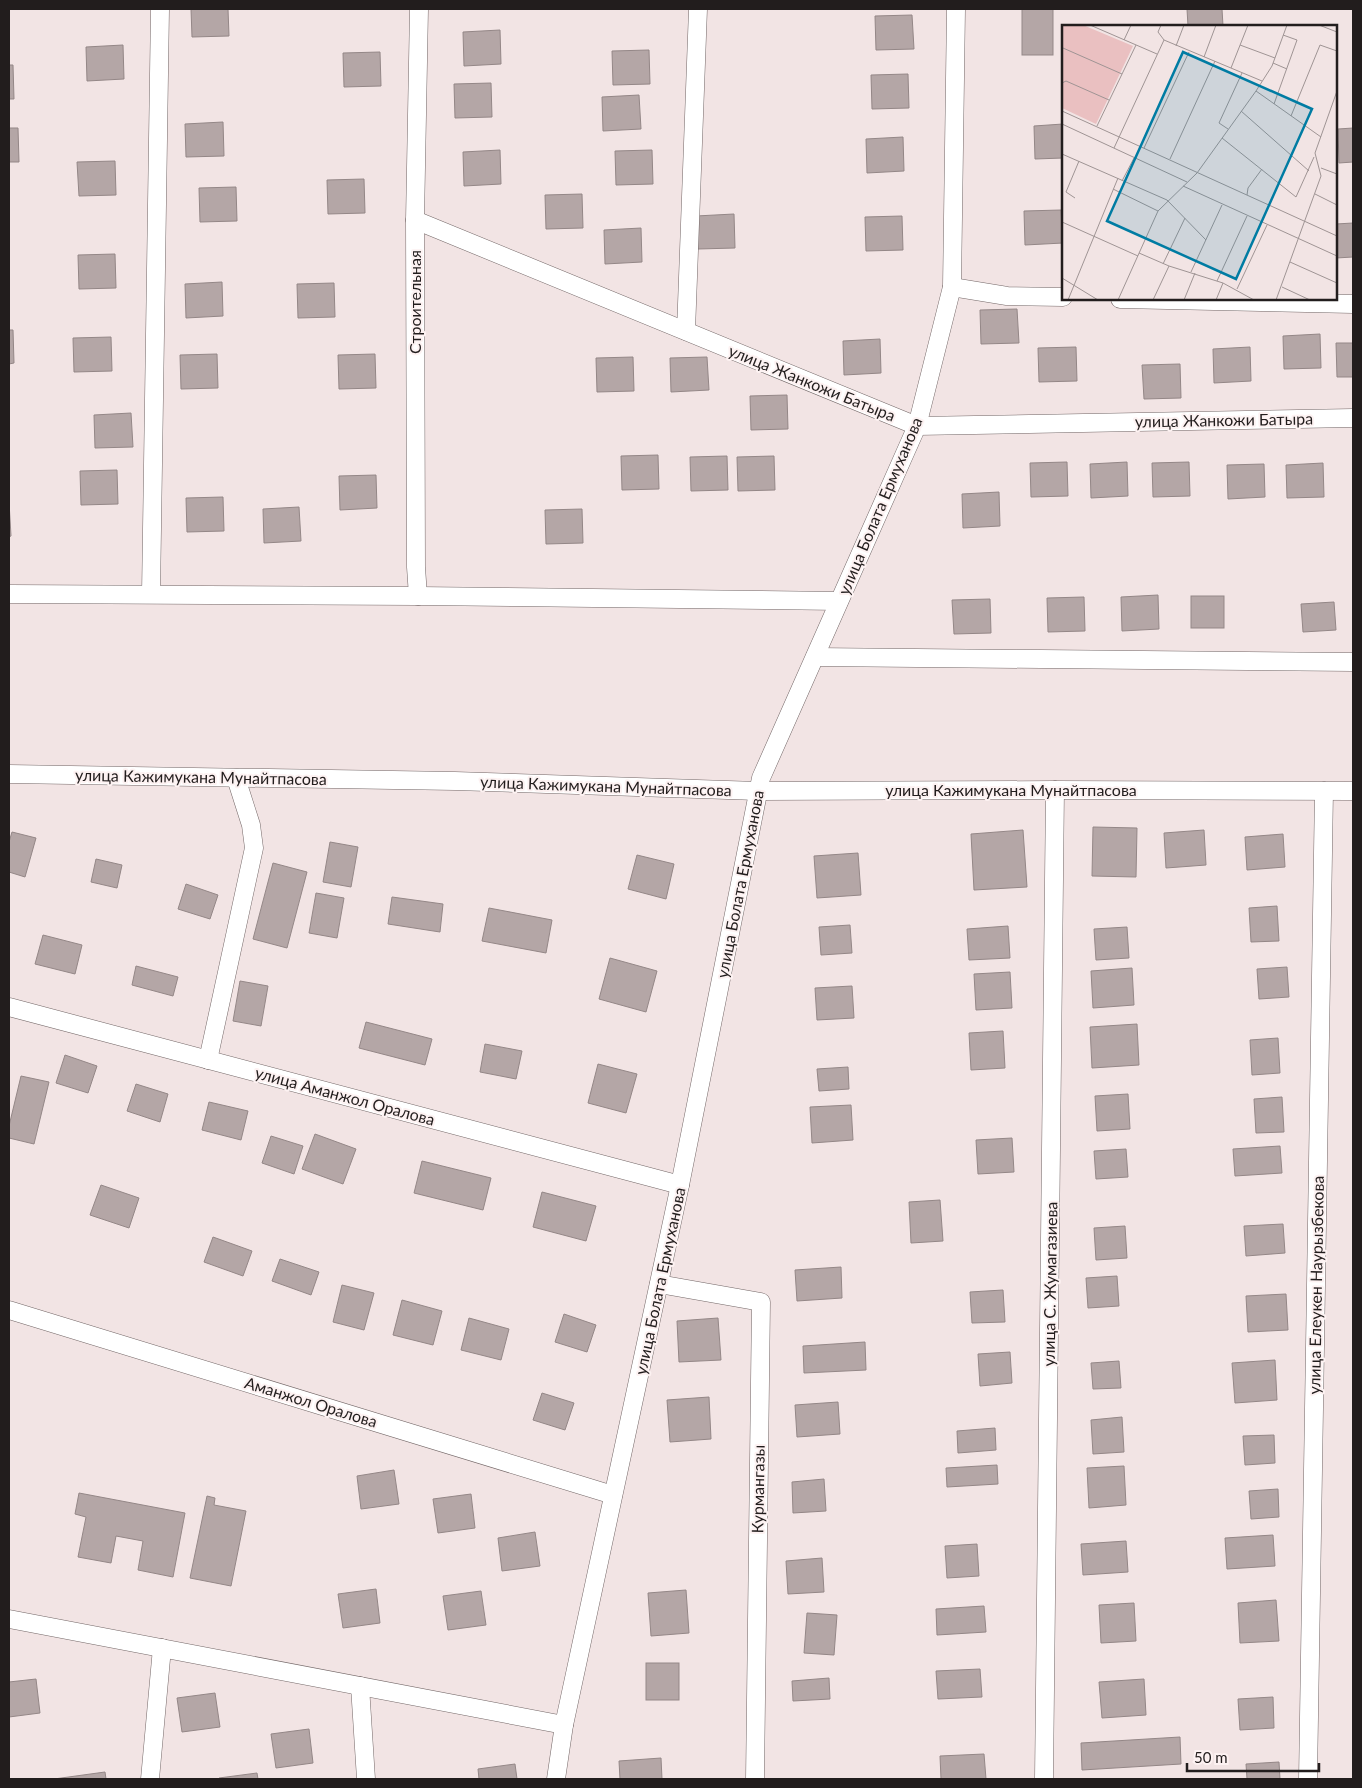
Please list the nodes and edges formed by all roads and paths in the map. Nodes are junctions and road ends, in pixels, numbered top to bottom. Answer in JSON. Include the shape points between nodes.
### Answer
{"nodes":[{"id":1,"x":160,"y":9,"type":"edge"},
{"id":2,"x":419,"y":9,"type":"edge"},
{"id":3,"x":698,"y":9,"type":"edge"},
{"id":4,"x":956,"y":9,"type":"edge"},
{"id":5,"x":415,"y":220,"type":"junction"},
{"id":6,"x":952,"y":287,"type":"junction"},
{"id":7,"x":1062,"y":297,"type":"edge"},
{"id":8,"x":1167,"y":300,"type":"edge"},
{"id":9,"x":1353,"y":304,"type":"edge"},
{"id":10,"x":686,"y":331,"type":"junction"},
{"id":11,"x":1353,"y":418,"type":"edge"},
{"id":12,"x":917,"y":426,"type":"junction"},
{"id":13,"x":9,"y":594,"type":"edge"},
{"id":14,"x":151,"y":594,"type":"junction"},
{"id":15,"x":418,"y":596,"type":"junction"},
{"id":16,"x":839,"y":602,"type":"junction"},
{"id":17,"x":815,"y":657,"type":"junction"},
{"id":18,"x":1353,"y":662,"type":"edge"},
{"id":19,"x":9,"y":774,"type":"edge"},
{"id":20,"x":236,"y":778,"type":"junction"},
{"id":21,"x":758,"y":790,"type":"junction"},
{"id":22,"x":1055,"y":790,"type":"junction"},
{"id":23,"x":1324,"y":791,"type":"junction"},
{"id":24,"x":1353,"y":792,"type":"edge"},
{"id":25,"x":9,"y":1007,"type":"edge"},
{"id":26,"x":208,"y":1060,"type":"junction"},
{"id":27,"x":680,"y":1185,"type":"junction"},
{"id":28,"x":659,"y":1284,"type":"junction"},
{"id":29,"x":9,"y":1310,"type":"edge"},
{"id":30,"x":613,"y":1495,"type":"junction"},
{"id":31,"x":9,"y":1619,"type":"edge"},
{"id":32,"x":162,"y":1648,"type":"junction"},
{"id":33,"x":360,"y":1686,"type":"junction"},
{"id":34,"x":564,"y":1725,"type":"junction"},
{"id":35,"x":150,"y":1779,"type":"edge"},
{"id":36,"x":366,"y":1779,"type":"edge"},
{"id":37,"x":556,"y":1779,"type":"edge"},
{"id":38,"x":754,"y":1779,"type":"edge"},
{"id":39,"x":1044,"y":1779,"type":"edge"},
{"id":40,"x":1308,"y":1779,"type":"edge"}],
"edges":[{"from":1,"to":14,"type":"street"},
{"from":2,"to":5,"type":"street","name":"Строительная"},
{"from":3,"to":10,"type":"street"},
{"from":4,"to":6,"type":"street","name":"улица Болата Ермуханова"},
{"from":5,"to":10,"type":"street","name":"улица Жанкожи Батыра"},
{"from":5,"to":15,"type":"street","name":"Строительная"},
{"from":6,"to":7,"type":"street","via":[[1007,296]]},
{"from":6,"to":12,"type":"street","name":"улица Болата Ермуханова"},
{"from":8,"to":9,"type":"street"},
{"from":10,"to":12,"type":"street","name":"улица Жанкожи Батыра"},
{"from":11,"to":12,"type":"street","name":"улица Жанкожи Батыра"},
{"from":12,"to":16,"type":"street","name":"улица Болата Ермуханова"},
{"from":13,"to":14,"type":"street"},
{"from":14,"to":15,"type":"street"},
{"from":15,"to":16,"type":"street"},
{"from":16,"to":17,"type":"street","name":"улица Болата Ермуханова"},
{"from":17,"to":18,"type":"street"},
{"from":17,"to":21,"type":"street","name":"улица Болата Ермуханова"},
{"from":19,"to":20,"type":"street","name":"улица Кажимукана Мунайтпасова"},
{"from":20,"to":21,"type":"street","name":"улица Кажимукана Мунайтпасова"},
{"from":20,"to":26,"type":"street","via":[[251,825],[254,848]]},
{"from":21,"to":22,"type":"street","name":"улица Кажимукана Мунайтпасова"},
{"from":21,"to":27,"type":"street","name":"улица Болата Ермуханова"},
{"from":22,"to":23,"type":"street","name":"улица Кажимукана Мунайтпасова"},
{"from":22,"to":39,"type":"street","name":"улица С. Жумагазиева"},
{"from":23,"to":24,"type":"street","name":"улица Кажимукана Мунайтпасова"},
{"from":23,"to":40,"type":"street","name":"улица Елеукен Наурызбекова"},
{"from":25,"to":26,"type":"street","name":"улица Аманжол Оралова"},
{"from":26,"to":27,"type":"street","name":"улица Аманжол Оралова"},
{"from":27,"to":28,"type":"street","name":"улица Болата Ермуханова"},
{"from":28,"to":30,"type":"street","name":"улица Болата Ермуханова"},
{"from":28,"to":38,"type":"street","name":"Курмангазы","via":[[761,1302]]},
{"from":29,"to":30,"type":"street","name":"Аманжол Оралова"},
{"from":30,"to":34,"type":"street","name":"улица Болата Ермуханова"},
{"from":31,"to":32,"type":"street"},
{"from":32,"to":33,"type":"street"},
{"from":32,"to":35,"type":"street"},
{"from":33,"to":34,"type":"street"},
{"from":33,"to":36,"type":"street"},
{"from":34,"to":37,"type":"street","name":"улица Болата Ермуханова"}]}
